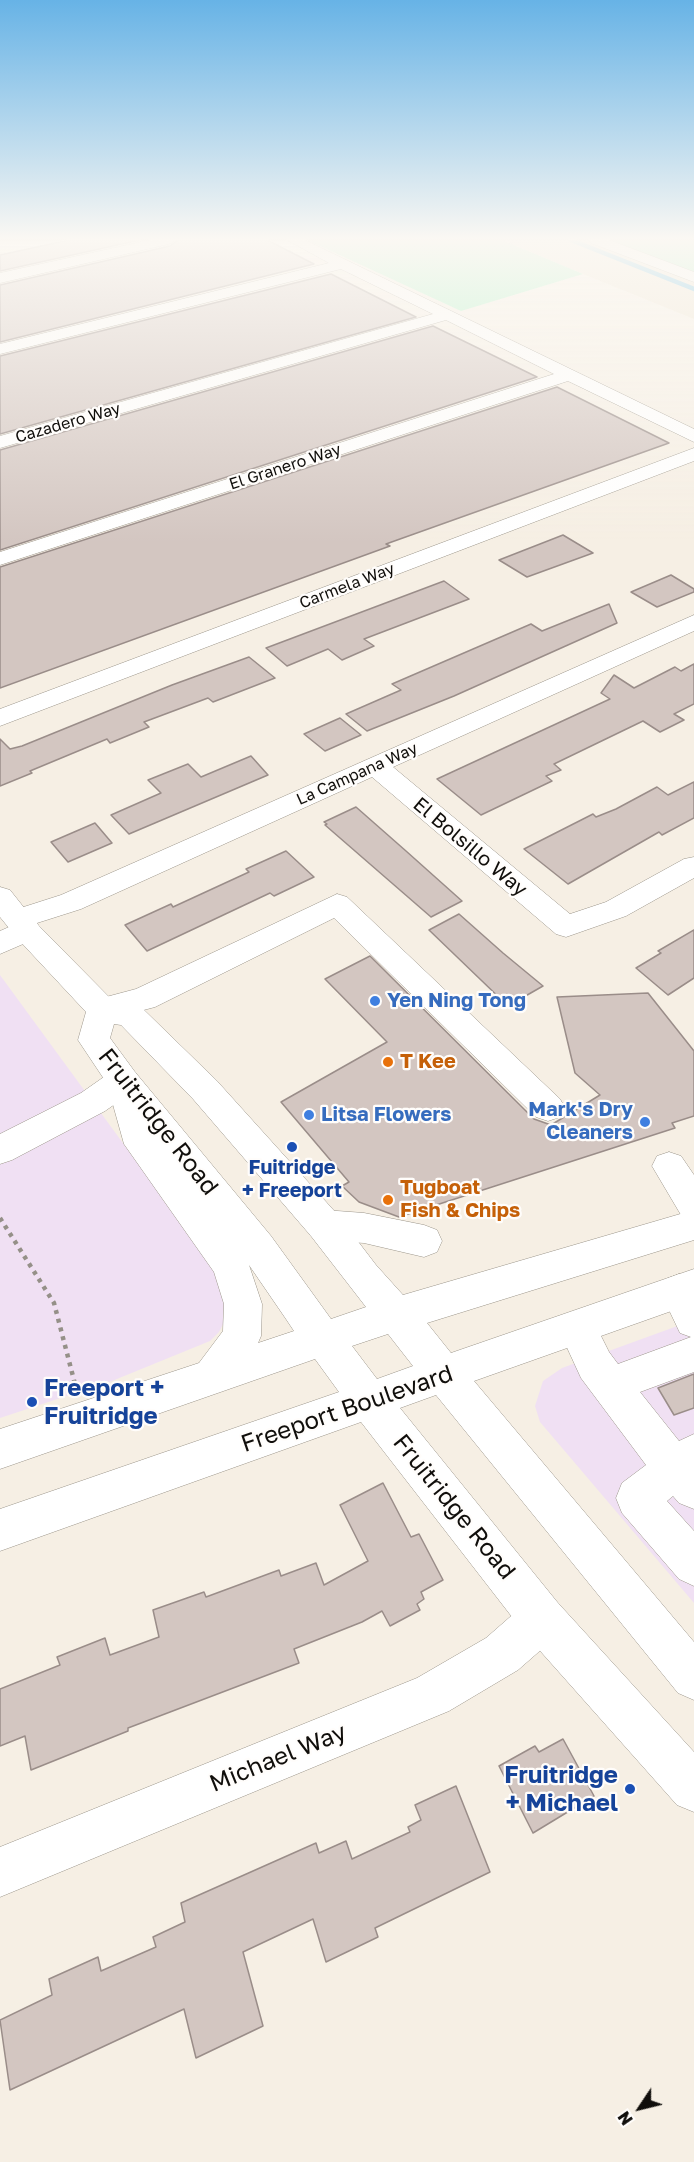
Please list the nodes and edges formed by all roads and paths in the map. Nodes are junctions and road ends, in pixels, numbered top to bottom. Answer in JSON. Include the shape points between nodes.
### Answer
{"nodes":[{"id":1,"x":33,"y":341,"type":"edge"},
{"id":2,"x":356,"y":341,"type":"edge"},
{"id":3,"x":500,"y":341,"type":"edge"},
{"id":4,"x":0,"y":349,"type":"edge"},
{"id":5,"x":570,"y":375,"type":"junction"},
{"id":6,"x":694,"y":436,"type":"edge"},
{"id":7,"x":0,"y":442,"type":"edge"},
{"id":8,"x":694,"y":454,"type":"edge"},
{"id":9,"x":0,"y":559,"type":"edge"},
{"id":10,"x":694,"y":622,"type":"edge"},
{"id":11,"x":0,"y":718,"type":"edge"},
{"id":12,"x":375,"y":766,"type":"junction"},
{"id":13,"x":694,"y":866,"type":"edge"},
{"id":14,"x":15,"y":915,"type":"edge"},
{"id":15,"x":0,"y":943,"type":"edge"},
{"id":16,"x":102,"y":1009,"type":"junction"},
{"id":17,"x":123,"y":1081,"type":"junction"},
{"id":18,"x":548,"y":1108,"type":"dead end"},
{"id":19,"x":0,"y":1150,"type":"edge"},
{"id":20,"x":669,"y":1166,"type":"dead end"},
{"id":21,"x":694,"y":1204,"type":"edge"},
{"id":22,"x":0,"y":1218,"type":"edge"},
{"id":23,"x":324,"y":1225,"type":"junction"},
{"id":24,"x":694,"y":1225,"type":"edge"},
{"id":25,"x":424,"y":1241,"type":"dead end"},
{"id":26,"x":689,"y":1299,"type":"edge"},
{"id":27,"x":396,"y":1314,"type":"junction"},
{"id":28,"x":577,"y":1328,"type":"junction"},
{"id":29,"x":325,"y":1338,"type":"junction"},
{"id":30,"x":694,"y":1354,"type":"edge"},
{"id":31,"x":446,"y":1375,"type":"junction"},
{"id":32,"x":212,"y":1377,"type":"junction"},
{"id":33,"x":610,"y":1385,"type":"junction"},
{"id":34,"x":76,"y":1392,"type":"dead end"},
{"id":35,"x":369,"y":1401,"type":"junction"},
{"id":36,"x":0,"y":1449,"type":"edge"},
{"id":37,"x":688,"y":1470,"type":"edge"},
{"id":38,"x":0,"y":1530,"type":"edge"},
{"id":39,"x":694,"y":1564,"type":"edge"},
{"id":40,"x":542,"y":1618,"type":"junction"},
{"id":41,"x":694,"y":1677,"type":"edge"},
{"id":42,"x":694,"y":1788,"type":"edge"},
{"id":43,"x":0,"y":1872,"type":"edge"}],
"edges":[{"from":1,"to":4,"type":"street"},
{"from":2,"to":7,"type":"street","name":"Cazadero Way"},
{"from":3,"to":5,"type":"street"},
{"from":5,"to":6,"type":"street"},
{"from":5,"to":9,"type":"street","name":"El Granero Way"},
{"from":8,"to":11,"type":"street","name":"Carmela Way"},
{"from":10,"to":12,"type":"street","name":"La Campana Way"},
{"from":12,"to":13,"type":"street","name":"El Bolsillo Way","via":[[566,927],[616,909]]},
{"from":12,"to":14,"type":"street","name":"La Campana Way","via":[[71,902]]},
{"from":14,"to":15,"type":"street","name":"La Campana Way"},
{"from":14,"to":16,"type":"street"},
{"from":16,"to":17,"type":"street","name":"Fruitridge Road","via":[[94,1040]]},
{"from":16,"to":18,"type":"street","via":[[144,999],[337,904]]},
{"from":16,"to":23,"type":"street","via":[[131,1016],[169,1042],[212,1087]]},
{"from":17,"to":19,"type":"street","via":[[93,1102]]},
{"from":17,"to":29,"type":"street","name":"Fruitridge Road","via":[[258,1247]]},
{"from":17,"to":32,"type":"street","via":[[141,1144],[231,1265],[243,1304],[242,1336]]},
{"from":20,"to":21,"type":"street"},
{"from":22,"to":34,"type":"path","via":[[54,1303]]},
{"from":23,"to":25,"type":"street","via":[[364,1228]]},
{"from":23,"to":27,"type":"street"},
{"from":24,"to":27,"type":"street"},
{"from":26,"to":28,"type":"street","name":"Freeport Boulevard"},
{"from":27,"to":29,"type":"street"},
{"from":27,"to":31,"type":"street"},
{"from":28,"to":31,"type":"street","name":"Freeport Boulevard"},
{"from":28,"to":33,"type":"street"},
{"from":29,"to":32,"type":"street"},
{"from":29,"to":35,"type":"street","name":"Fruitridge Road"},
{"from":30,"to":33,"type":"street"},
{"from":31,"to":35,"type":"street","name":"Freeport Boulevard"},
{"from":31,"to":41,"type":"street"},
{"from":32,"to":36,"type":"street"},
{"from":33,"to":37,"type":"street"},
{"from":35,"to":38,"type":"street","name":"Freeport Boulevard"},
{"from":35,"to":40,"type":"street","name":"Fruitridge Road"},
{"from":37,"to":39,"type":"street","via":[[637,1498]]},
{"from":40,"to":42,"type":"street","name":"Fruitridge Road"},
{"from":40,"to":43,"type":"street","name":"Michael Way","via":[[502,1654],[433,1695]]}]}
